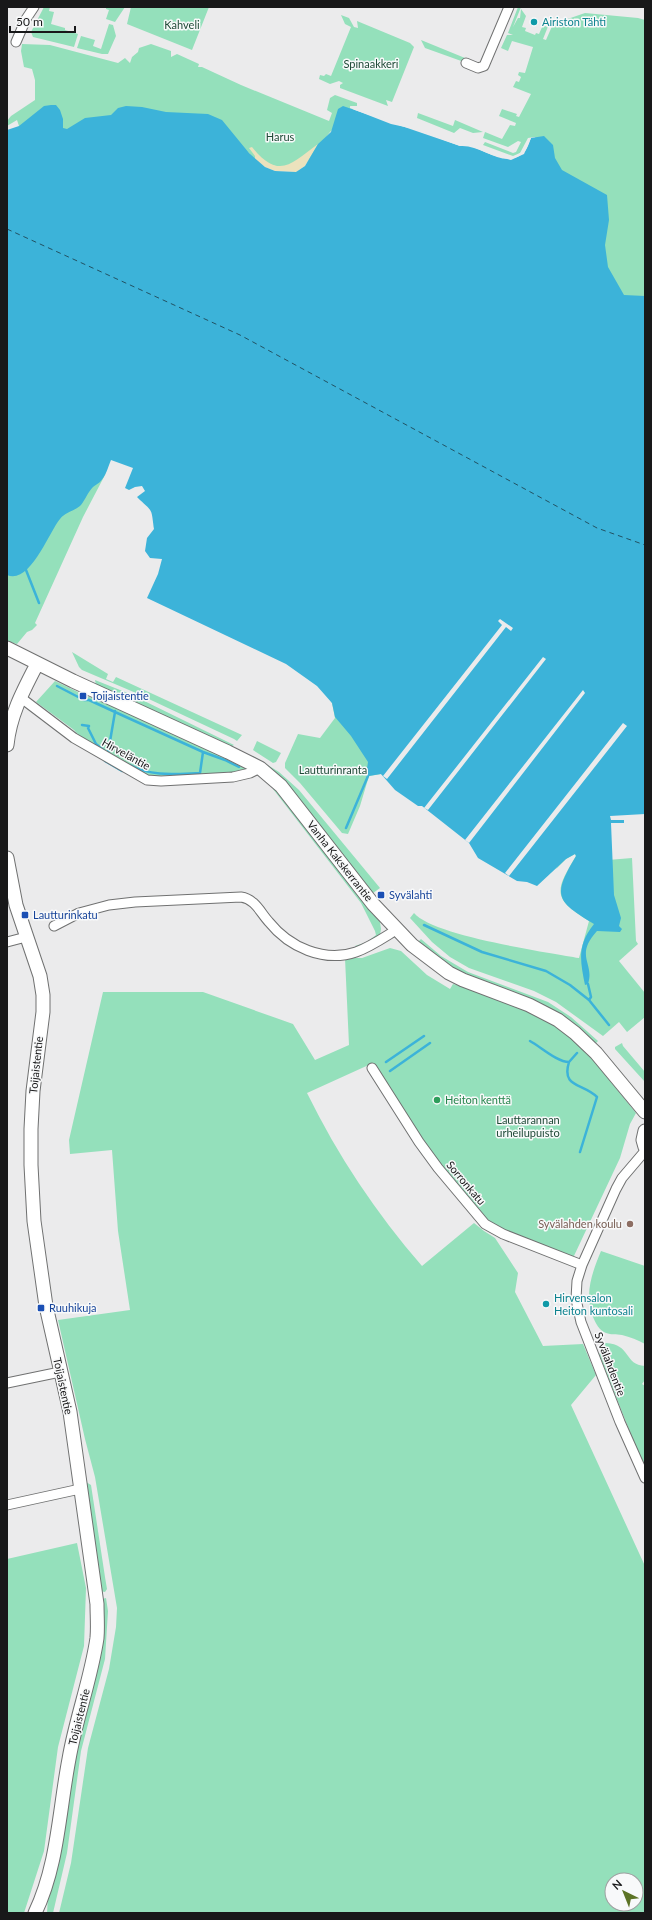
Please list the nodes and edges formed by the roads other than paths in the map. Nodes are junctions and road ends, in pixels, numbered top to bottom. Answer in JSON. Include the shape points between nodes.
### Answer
{"nodes":[{"id":1,"x":34,"y":7,"type":"edge"},
{"id":2,"x":509,"y":7,"type":"edge"},
{"id":3,"x":16,"y":42,"type":"dead end"},
{"id":4,"x":466,"y":63,"type":"dead end"},
{"id":5,"x":7,"y":648,"type":"edge"},
{"id":6,"x":37,"y":664,"type":"junction"},
{"id":7,"x":20,"y":697,"type":"junction"},
{"id":8,"x":7,"y":745,"type":"edge"},
{"id":9,"x":260,"y":768,"type":"junction"},
{"id":10,"x":7,"y":858,"type":"edge"},
{"id":11,"x":54,"y":926,"type":"dead end"},
{"id":12,"x":396,"y":930,"type":"junction"},
{"id":13,"x":26,"y":937,"type":"junction"},
{"id":14,"x":7,"y":942,"type":"edge"},
{"id":15,"x":372,"y":1068,"type":"dead end"},
{"id":16,"x":645,"y":1112,"type":"edge"},
{"id":17,"x":645,"y":1131,"type":"edge"},
{"id":18,"x":645,"y":1146,"type":"edge"},
{"id":19,"x":645,"y":1151,"type":"edge"},
{"id":20,"x":582,"y":1265,"type":"junction"},
{"id":21,"x":60,"y":1372,"type":"junction"},
{"id":22,"x":7,"y":1383,"type":"edge"},
{"id":23,"x":645,"y":1478,"type":"edge"},
{"id":24,"x":80,"y":1489,"type":"junction"},
{"id":25,"x":7,"y":1505,"type":"edge"},
{"id":26,"x":35,"y":1913,"type":"edge"}],
"edges":[{"from":1,"to":3,"type":"street"},
{"from":2,"to":4,"type":"street","via":[[484,66],[478,68]]},
{"from":5,"to":6,"type":"street","name":"Vanha Kakskerrantie"},
{"from":6,"to":7,"type":"street"},
{"from":6,"to":9,"type":"street","name":"Vanha Kakskerrantie"},
{"from":7,"to":8,"type":"street","via":[[9,727]]},
{"from":7,"to":9,"type":"street","name":"Hirveläntie","via":[[74,738],[147,780],[233,777]]},
{"from":9,"to":12,"type":"street","name":"Vanha Kakskerrantie","via":[[281,786]]},
{"from":10,"to":13,"type":"street","name":"Toijaistentie","via":[[15,900]]},
{"from":11,"to":12,"type":"street","via":[[90,909],[109,905],[241,896],[251,899],[273,928],[304,950],[312,952],[356,952]]},
{"from":12,"to":16,"type":"street","name":"Vanha Kakskerrantie","via":[[449,973],[529,1005],[566,1026],[596,1053]]},
{"from":13,"to":14,"type":"street"},
{"from":13,"to":21,"type":"street","name":"Toijaistentie","via":[[40,976],[43,995],[32,1121],[34,1221],[42,1281]]},
{"from":15,"to":20,"type":"street","name":"Sorronkatu","via":[[419,1142],[486,1224],[503,1234]]},
{"from":17,"to":18,"type":"street"},
{"from":19,"to":20,"type":"street","name":"Syvälahdentie","via":[[622,1178]]},
{"from":20,"to":23,"type":"street","name":"Syvälahdentie","via":[[576,1289],[577,1310],[620,1422]]},
{"from":21,"to":22,"type":"street"},
{"from":21,"to":24,"type":"street","name":"Toijaistentie","via":[[70,1412]]},
{"from":24,"to":25,"type":"street"},
{"from":24,"to":26,"type":"street","name":"Toijaistentie","via":[[95,1580],[97,1636],[91,1671],[68,1760],[57,1841],[50,1872]]}]}
